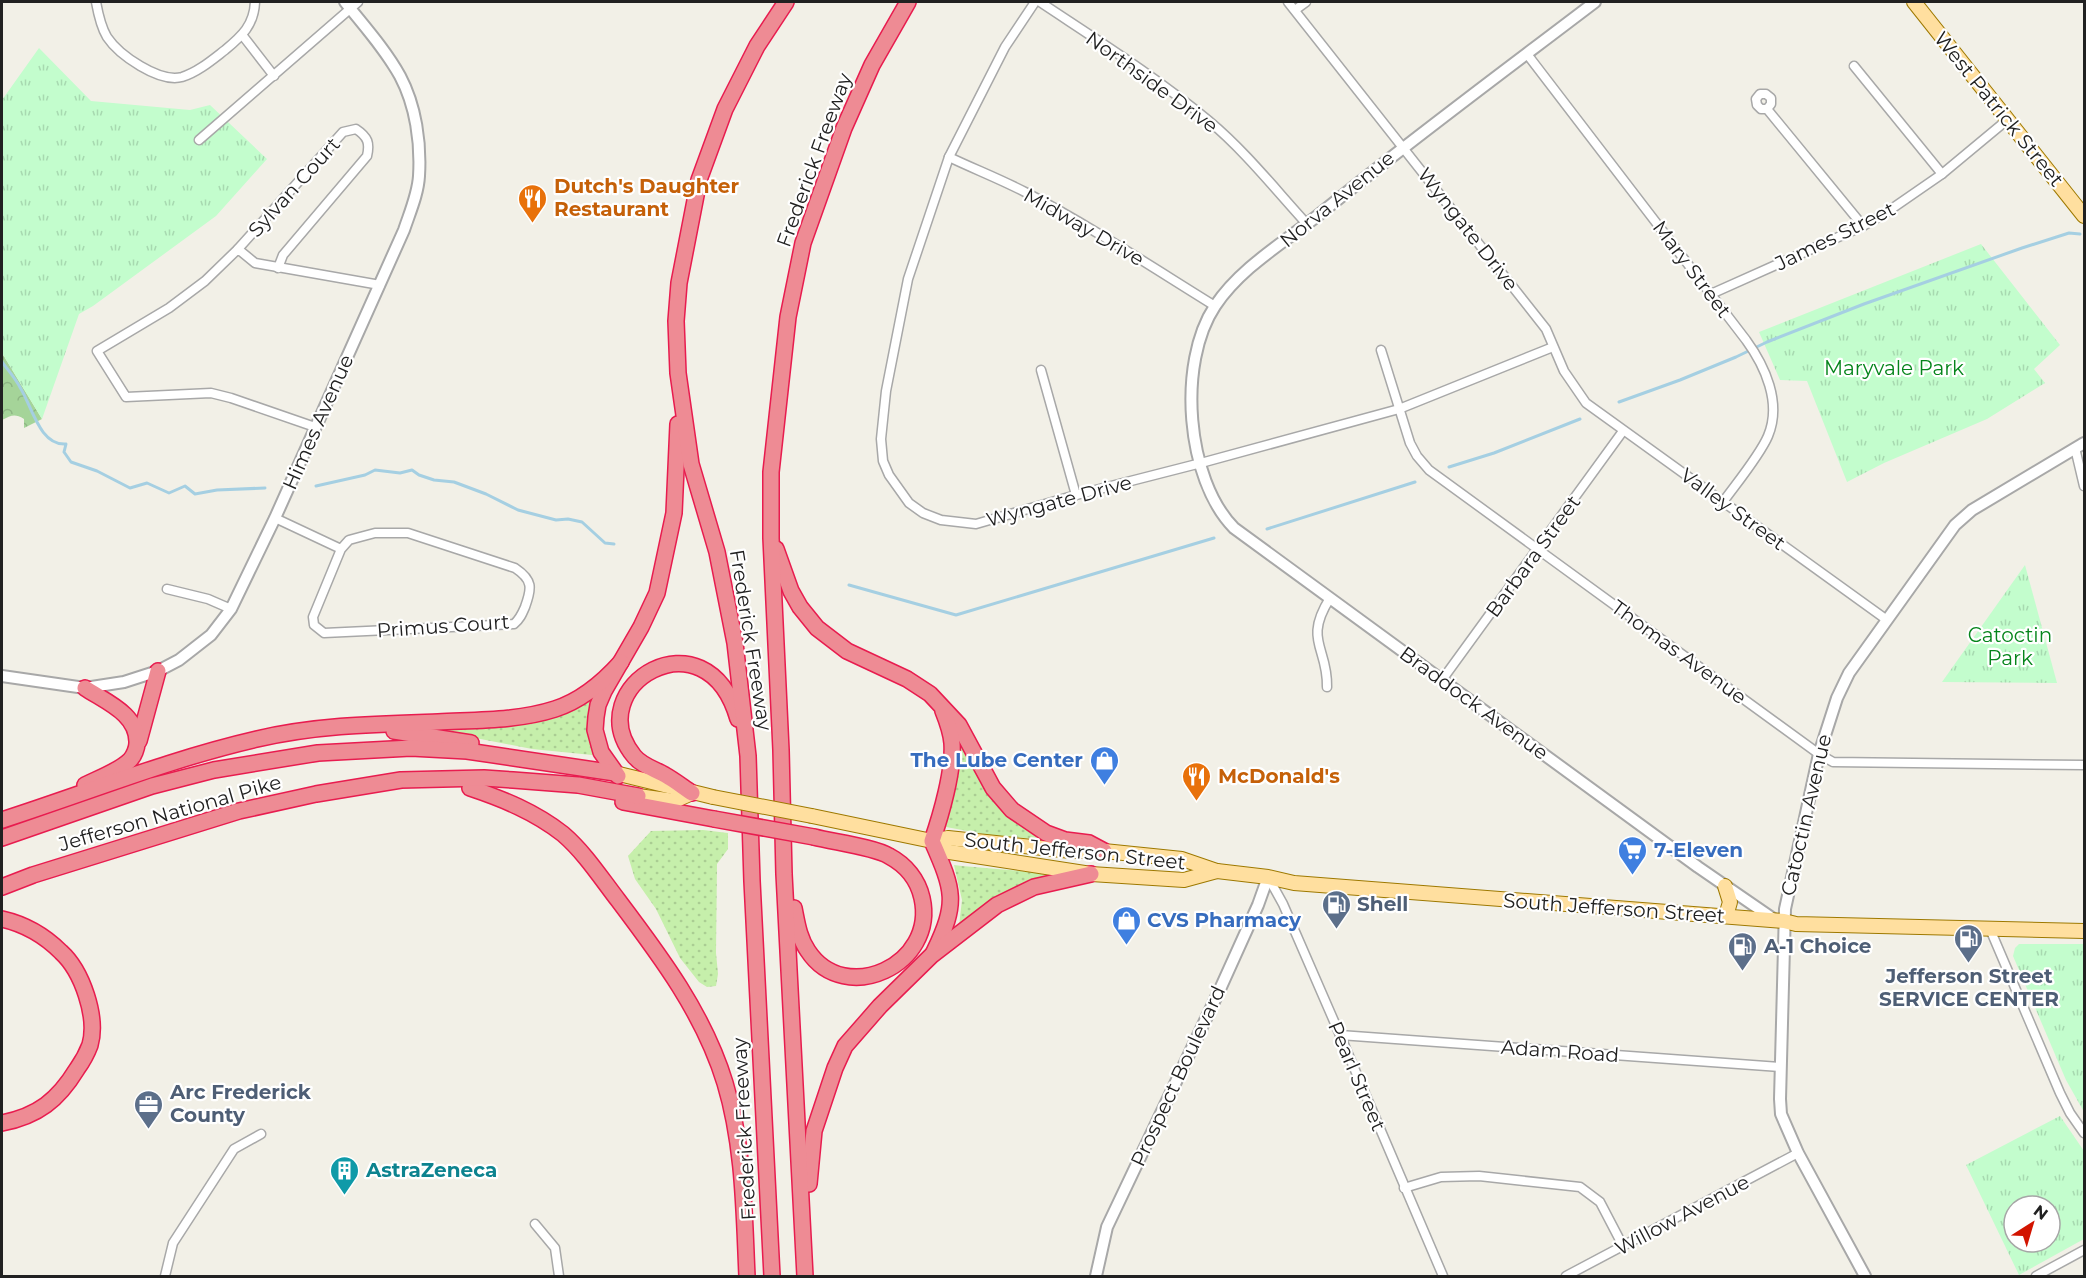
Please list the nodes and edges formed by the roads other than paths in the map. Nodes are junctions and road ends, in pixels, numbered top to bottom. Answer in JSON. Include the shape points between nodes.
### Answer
{"nodes":[{"id":1,"x":96,"y":2,"type":"edge"},
{"id":2,"x":255,"y":2,"type":"edge"},
{"id":3,"x":786,"y":2,"type":"edge"},
{"id":4,"x":908,"y":2,"type":"edge"},
{"id":5,"x":1035,"y":2,"type":"edge"},
{"id":6,"x":1040,"y":2,"type":"edge"},
{"id":7,"x":1288,"y":2,"type":"edge"},
{"id":8,"x":1306,"y":2,"type":"edge"},
{"id":9,"x":1595,"y":2,"type":"edge"},
{"id":10,"x":1914,"y":2,"type":"edge"},
{"id":11,"x":351,"y":4,"type":"edge"},
{"id":12,"x":1295,"y":10,"type":"junction"},
{"id":13,"x":243,"y":36,"type":"junction"},
{"id":14,"x":1527,"y":54,"type":"junction"},
{"id":15,"x":1854,"y":66,"type":"dead end"},
{"id":16,"x":274,"y":76,"type":"junction"},
{"id":17,"x":1767,"y":109,"type":"dead end"},
{"id":18,"x":2007,"y":120,"type":"junction"},
{"id":19,"x":200,"y":140,"type":"dead end"},
{"id":20,"x":1403,"y":146,"type":"junction"},
{"id":21,"x":949,"y":157,"type":"junction"},
{"id":22,"x":1942,"y":174,"type":"junction"},
{"id":23,"x":2085,"y":216,"type":"edge"},
{"id":24,"x":1307,"y":224,"type":"junction"},
{"id":25,"x":1863,"y":226,"type":"junction"},
{"id":26,"x":238,"y":249,"type":"junction"},
{"id":27,"x":278,"y":268,"type":"junction"},
{"id":28,"x":380,"y":285,"type":"junction"},
{"id":29,"x":1711,"y":294,"type":"junction"},
{"id":30,"x":1215,"y":306,"type":"junction"},
{"id":31,"x":1553,"y":346,"type":"junction"},
{"id":32,"x":1382,"y":350,"type":"dead end"},
{"id":33,"x":1041,"y":370,"type":"dead end"},
{"id":34,"x":678,"y":373,"type":"junction"},
{"id":35,"x":1580,"y":397,"type":"joint"},
{"id":36,"x":1399,"y":409,"type":"junction"},
{"id":37,"x":315,"y":427,"type":"junction"},
{"id":38,"x":1623,"y":431,"type":"junction"},
{"id":39,"x":2080,"y":446,"type":"edge"},
{"id":40,"x":1201,"y":463,"type":"junction"},
{"id":41,"x":2085,"y":486,"type":"edge"},
{"id":42,"x":1076,"y":495,"type":"junction"},
{"id":43,"x":1723,"y":502,"type":"junction"},
{"id":44,"x":275,"y":518,"type":"junction"},
{"id":45,"x":771,"y":538,"type":"junction"},
{"id":46,"x":341,"y":549,"type":"junction"},
{"id":47,"x":1538,"y":549,"type":"junction"},
{"id":48,"x":167,"y":589,"type":"dead end"},
{"id":49,"x":1329,"y":598,"type":"junction"},
{"id":50,"x":231,"y":609,"type":"junction"},
{"id":51,"x":1887,"y":620,"type":"junction"},
{"id":52,"x":621,"y":662,"type":"junction"},
{"id":53,"x":158,"y":671,"type":"junction"},
{"id":54,"x":2,"y":676,"type":"edge"},
{"id":55,"x":1442,"y":680,"type":"junction"},
{"id":56,"x":1327,"y":687,"type":"dead end"},
{"id":57,"x":85,"y":688,"type":"junction"},
{"id":58,"x":942,"y":706,"type":"junction"},
{"id":59,"x":348,"y":725,"type":"junction"},
{"id":60,"x":137,"y":747,"type":"junction"},
{"id":61,"x":1819,"y":754,"type":"junction"},
{"id":62,"x":748,"y":756,"type":"junction"},
{"id":63,"x":541,"y":761,"type":"junction"},
{"id":64,"x":2085,"y":765,"type":"edge"},
{"id":65,"x":615,"y":773,"type":"junction"},
{"id":66,"x":383,"y":784,"type":"junction"},
{"id":67,"x":470,"y":788,"type":"junction"},
{"id":68,"x":692,"y":793,"type":"junction"},
{"id":69,"x":638,"y":796,"type":"junction"},
{"id":70,"x":46,"y":806,"type":"junction"},
{"id":71,"x":2,"y":820,"type":"edge"},
{"id":72,"x":2,"y":838,"type":"edge"},
{"id":73,"x":932,"y":841,"type":"junction"},
{"id":74,"x":1104,"y":851,"type":"junction"},
{"id":75,"x":1217,"y":871,"type":"junction"},
{"id":76,"x":784,"y":873,"type":"junction"},
{"id":77,"x":1091,"y":874,"type":"junction"},
{"id":78,"x":1268,"y":877,"type":"junction"},
{"id":79,"x":1725,"y":886,"type":"junction"},
{"id":80,"x":2,"y":887,"type":"edge"},
{"id":81,"x":1726,"y":916,"type":"junction"},
{"id":82,"x":2,"y":920,"type":"edge"},
{"id":83,"x":1780,"y":921,"type":"junction"},
{"id":84,"x":1990,"y":929,"type":"junction"},
{"id":85,"x":2085,"y":931,"type":"edge"},
{"id":86,"x":932,"y":955,"type":"junction"},
{"id":87,"x":1340,"y":1035,"type":"junction"},
{"id":88,"x":1780,"y":1067,"type":"junction"},
{"id":89,"x":2,"y":1123,"type":"edge"},
{"id":90,"x":2085,"y":1133,"type":"edge"},
{"id":91,"x":261,"y":1134,"type":"dead end"},
{"id":92,"x":1798,"y":1153,"type":"junction"},
{"id":93,"x":1404,"y":1188,"type":"junction"},
{"id":94,"x":535,"y":1224,"type":"dead end"},
{"id":95,"x":1623,"y":1246,"type":"junction"},
{"id":96,"x":804,"y":1247,"type":"junction"},
{"id":97,"x":2085,"y":1250,"type":"edge"},
{"id":98,"x":165,"y":1276,"type":"edge"},
{"id":99,"x":560,"y":1276,"type":"edge"},
{"id":100,"x":747,"y":1276,"type":"edge"},
{"id":101,"x":772,"y":1276,"type":"edge"},
{"id":102,"x":805,"y":1276,"type":"edge"},
{"id":103,"x":1096,"y":1276,"type":"edge"},
{"id":104,"x":1443,"y":1276,"type":"edge"},
{"id":105,"x":1566,"y":1276,"type":"edge"},
{"id":106,"x":1865,"y":1276,"type":"edge"},
{"id":107,"x":2036,"y":1276,"type":"edge"}],
"edges":[{"from":1,"to":13,"type":"street","via":[[107,36],[156,74],[180,77],[195,71]]},
{"from":2,"to":13,"type":"street"},
{"from":3,"to":34,"type":"highway","name":"Frederick Freeway","via":[[757,46],[725,109],[699,180],[679,283]]},
{"from":4,"to":45,"type":"highway","name":"Frederick Freeway","via":[[872,65],[844,128],[803,243],[780,384],[771,472]]},
{"from":5,"to":21,"type":"street","name":"Wyngate Drive","via":[[1005,47]]},
{"from":6,"to":24,"type":"street","name":"Northside Drive","via":[[1211,122]]},
{"from":7,"to":12,"type":"street","name":"Wyngate Drive"},
{"from":8,"to":12,"type":"street"},
{"from":9,"to":14,"type":"street","name":"Norva Avenue"},
{"from":10,"to":18,"type":"main road","name":"West Patrick Street"},
{"from":11,"to":16,"type":"street"},
{"from":11,"to":28,"type":"street","name":"Himes Avenue","via":[[400,77],[417,126],[419,176],[415,199]]},
{"from":12,"to":20,"type":"street","name":"Wyngate Drive"},
{"from":13,"to":16,"type":"street"},
{"from":14,"to":20,"type":"street","name":"Norva Avenue"},
{"from":14,"to":29,"type":"street","name":"Mary Street"},
{"from":15,"to":22,"type":"street"},
{"from":16,"to":19,"type":"street"},
{"from":17,"to":25,"type":"street"},
{"from":18,"to":22,"type":"street","name":"James Street"},
{"from":18,"to":23,"type":"main road","name":"West Patrick Street"},
{"from":20,"to":24,"type":"street","name":"Norva Avenue"},
{"from":20,"to":31,"type":"street","name":"Wyngate Drive","via":[[1546,329]]},
{"from":21,"to":30,"type":"street","name":"Midway Drive","via":[[1055,208]]},
{"from":21,"to":42,"type":"street","name":"Wyngate Drive","via":[[908,279],[886,391],[883,461],[909,503],[941,520],[976,524]]},
{"from":22,"to":25,"type":"street","name":"James Street"},
{"from":24,"to":30,"type":"street","name":"Norva Avenue","via":[[1242,276]]},
{"from":25,"to":29,"type":"street","name":"James Street"},
{"from":26,"to":27,"type":"street","via":[[255,263]]},
{"from":26,"to":27,"type":"street","name":"Sylvan Court","via":[[343,132],[356,129],[370,144],[367,156],[283,255]]},
{"from":26,"to":37,"type":"street","via":[[169,308],[98,351],[126,397],[211,393]]},
{"from":27,"to":28,"type":"street"},
{"from":28,"to":37,"type":"street","name":"Himes Avenue"},
{"from":29,"to":43,"type":"street","name":"Mary Street","via":[[1758,356],[1773,409],[1767,439]]},
{"from":30,"to":40,"type":"street","name":"Norva Avenue","via":[[1195,356],[1190,392]]},
{"from":31,"to":35,"type":"street","name":"Wyngate Drive"},
{"from":31,"to":36,"type":"street","name":"Wyngate Drive"},
{"from":32,"to":36,"type":"street","name":"Thomas Avenue"},
{"from":33,"to":42,"type":"street"},
{"from":34,"to":52,"type":"highway","via":[[674,513],[657,593]]},
{"from":34,"to":62,"type":"highway","name":"Frederick Freeway","via":[[691,464],[717,552],[735,644]]},
{"from":35,"to":38,"type":"street","name":"Valley Street"},
{"from":36,"to":40,"type":"street","name":"Wyngate Drive"},
{"from":36,"to":47,"type":"street","name":"Thomas Avenue","via":[[1410,444],[1429,470]]},
{"from":37,"to":44,"type":"street","name":"Himes Avenue"},
{"from":38,"to":43,"type":"street","name":"Valley Street"},
{"from":38,"to":47,"type":"street","name":"Barbara Street"},
{"from":39,"to":41,"type":"street"},
{"from":39,"to":51,"type":"street","name":"Catoctin Avenue","via":[[1963,517]]},
{"from":40,"to":42,"type":"street","name":"Wyngate Drive"},
{"from":40,"to":49,"type":"street","name":"Braddock Avenue","via":[[1214,503],[1225,519]]},
{"from":43,"to":51,"type":"street","name":"Valley Street"},
{"from":44,"to":46,"type":"street"},
{"from":44,"to":50,"type":"street","name":"Himes Avenue"},
{"from":45,"to":58,"type":"highway","via":[[791,591],[817,628],[847,651],[912,682]]},
{"from":45,"to":76,"type":"highway","name":"Frederick Freeway"},
{"from":46,"to":46,"type":"street","name":"Primus Court","via":[[349,540],[375,533],[408,533],[515,568],[525,575],[530,592],[520,619],[514,624],[324,633],[314,625],[313,617]]},
{"from":47,"to":55,"type":"street","name":"Barbara Street"},
{"from":47,"to":61,"type":"street","name":"Thomas Avenue"},
{"from":48,"to":50,"type":"street"},
{"from":49,"to":55,"type":"street","name":"Braddock Avenue"},
{"from":49,"to":56,"type":"street","via":[[1317,626]]},
{"from":50,"to":53,"type":"street","name":"Himes Avenue","via":[[211,635]]},
{"from":51,"to":61,"type":"street","name":"Catoctin Avenue","via":[[1849,674]]},
{"from":52,"to":59,"type":"highway","via":[[578,698],[526,716]]},
{"from":52,"to":65,"type":"highway","via":[[604,691],[596,717],[600,752]]},
{"from":53,"to":57,"type":"street","name":"Himes Avenue","via":[[124,682]]},
{"from":53,"to":60,"type":"highway"},
{"from":54,"to":57,"type":"street","name":"Himes Avenue"},
{"from":55,"to":79,"type":"street","name":"Braddock Avenue"},
{"from":57,"to":60,"type":"highway","via":[[131,721],[137,733]]},
{"from":58,"to":73,"type":"highway","via":[[952,742],[951,765]]},
{"from":58,"to":74,"type":"highway","via":[[959,725],[993,788],[1012,810],[1046,832]]},
{"from":59,"to":63,"type":"highway","via":[[470,743]]},
{"from":59,"to":70,"type":"highway","via":[[207,752]]},
{"from":60,"to":70,"type":"highway","via":[[119,767]]},
{"from":61,"to":64,"type":"street","name":"Thomas Avenue","via":[[1833,762]]},
{"from":61,"to":83,"type":"street","name":"Catoctin Avenue"},
{"from":62,"to":68,"type":"highway","via":[[729,697],[715,678],[694,666],[681,664],[647,673],[637,680],[624,701],[624,737],[636,758]]},
{"from":62,"to":101,"type":"highway","name":"Frederick Freeway"},
{"from":63,"to":65,"type":"highway","name":"Jefferson National Pike"},
{"from":63,"to":72,"type":"highway","name":"Jefferson National Pike","via":[[411,748],[318,753],[214,770],[152,786]]},
{"from":65,"to":68,"type":"main road","name":"Jefferson National Pike"},
{"from":65,"to":69,"type":"highway"},
{"from":66,"to":67,"type":"highway","via":[[400,788]]},
{"from":66,"to":69,"type":"highway","name":"Jefferson National Pike","via":[[484,778],[578,785]]},
{"from":66,"to":80,"type":"highway","name":"Jefferson National Pike","via":[[239,811]]},
{"from":67,"to":76,"type":"highway","bridge":true,"via":[[587,796],[884,853],[907,869],[919,888],[924,910],[921,932],[911,951],[888,970],[867,976],[844,975],[824,966],[808,951],[798,930]]},
{"from":67,"to":100,"type":"highway","via":[[525,809],[575,846],[654,948],[694,1010],[725,1083],[734,1122],[742,1167]]},
{"from":68,"to":69,"type":"main road","name":"South Jefferson Street","via":[[674,801]]},
{"from":68,"to":73,"type":"main road","name":"South Jefferson Street","bridge":true},
{"from":70,"to":71,"type":"highway"},
{"from":73,"to":74,"type":"main road","name":"South Jefferson Street","via":[[948,838]]},
{"from":73,"to":77,"type":"main road","name":"South Jefferson Street","via":[[943,851]]},
{"from":73,"to":86,"type":"highway","via":[[947,875],[951,903],[947,924]]},
{"from":74,"to":75,"type":"main road","name":"South Jefferson Street","via":[[1182,859]]},
{"from":75,"to":77,"type":"main road","name":"South Jefferson Street","via":[[1184,880]]},
{"from":75,"to":78,"type":"main road","name":"South Jefferson Street"},
{"from":76,"to":96,"type":"highway","name":"Frederick Freeway"},
{"from":77,"to":86,"type":"highway","via":[[1013,896],[979,917]]},
{"from":78,"to":81,"type":"main road","name":"South Jefferson Street","via":[[1294,883]]},
{"from":78,"to":87,"type":"street","name":"Pearl Street"},
{"from":78,"to":103,"type":"street","name":"Prospect Boulevard","via":[[1221,987],[1107,1227]]},
{"from":79,"to":81,"type":"main road","via":[[1730,902]]},
{"from":79,"to":83,"type":"street","name":"Braddock Avenue"},
{"from":81,"to":83,"type":"main road","name":"South Jefferson Street"},
{"from":82,"to":89,"type":"highway","via":[[25,926],[63,953],[78,975],[92,1022],[90,1044],[57,1097],[45,1107]]},
{"from":83,"to":84,"type":"main road","name":"South Jefferson Street"},
{"from":83,"to":88,"type":"street","name":"Catoctin Avenue"},
{"from":84,"to":85,"type":"main road","name":"South Jefferson Street"},
{"from":84,"to":90,"type":"street","via":[[2060,1094]]},
{"from":86,"to":96,"type":"highway","via":[[855,1034],[835,1068],[814,1131]]},
{"from":87,"to":88,"type":"street","name":"Adam Road"},
{"from":87,"to":93,"type":"street","name":"Pearl Street"},
{"from":88,"to":92,"type":"street","name":"Catoctin Avenue","via":[[1781,1114]]},
{"from":91,"to":98,"type":"street","via":[[234,1149],[174,1243]]},
{"from":92,"to":95,"type":"street","name":"Willow Avenue"},
{"from":92,"to":106,"type":"street","name":"Catoctin Avenue"},
{"from":93,"to":95,"type":"street","via":[[1441,1177],[1479,1176],[1580,1187],[1600,1202]]},
{"from":93,"to":104,"type":"street","name":"Pearl Street"},
{"from":94,"to":99,"type":"street","via":[[555,1248]]},
{"from":95,"to":105,"type":"street","name":"Willow Avenue"},
{"from":96,"to":102,"type":"highway","name":"Frederick Freeway"},
{"from":97,"to":107,"type":"street"}]}
